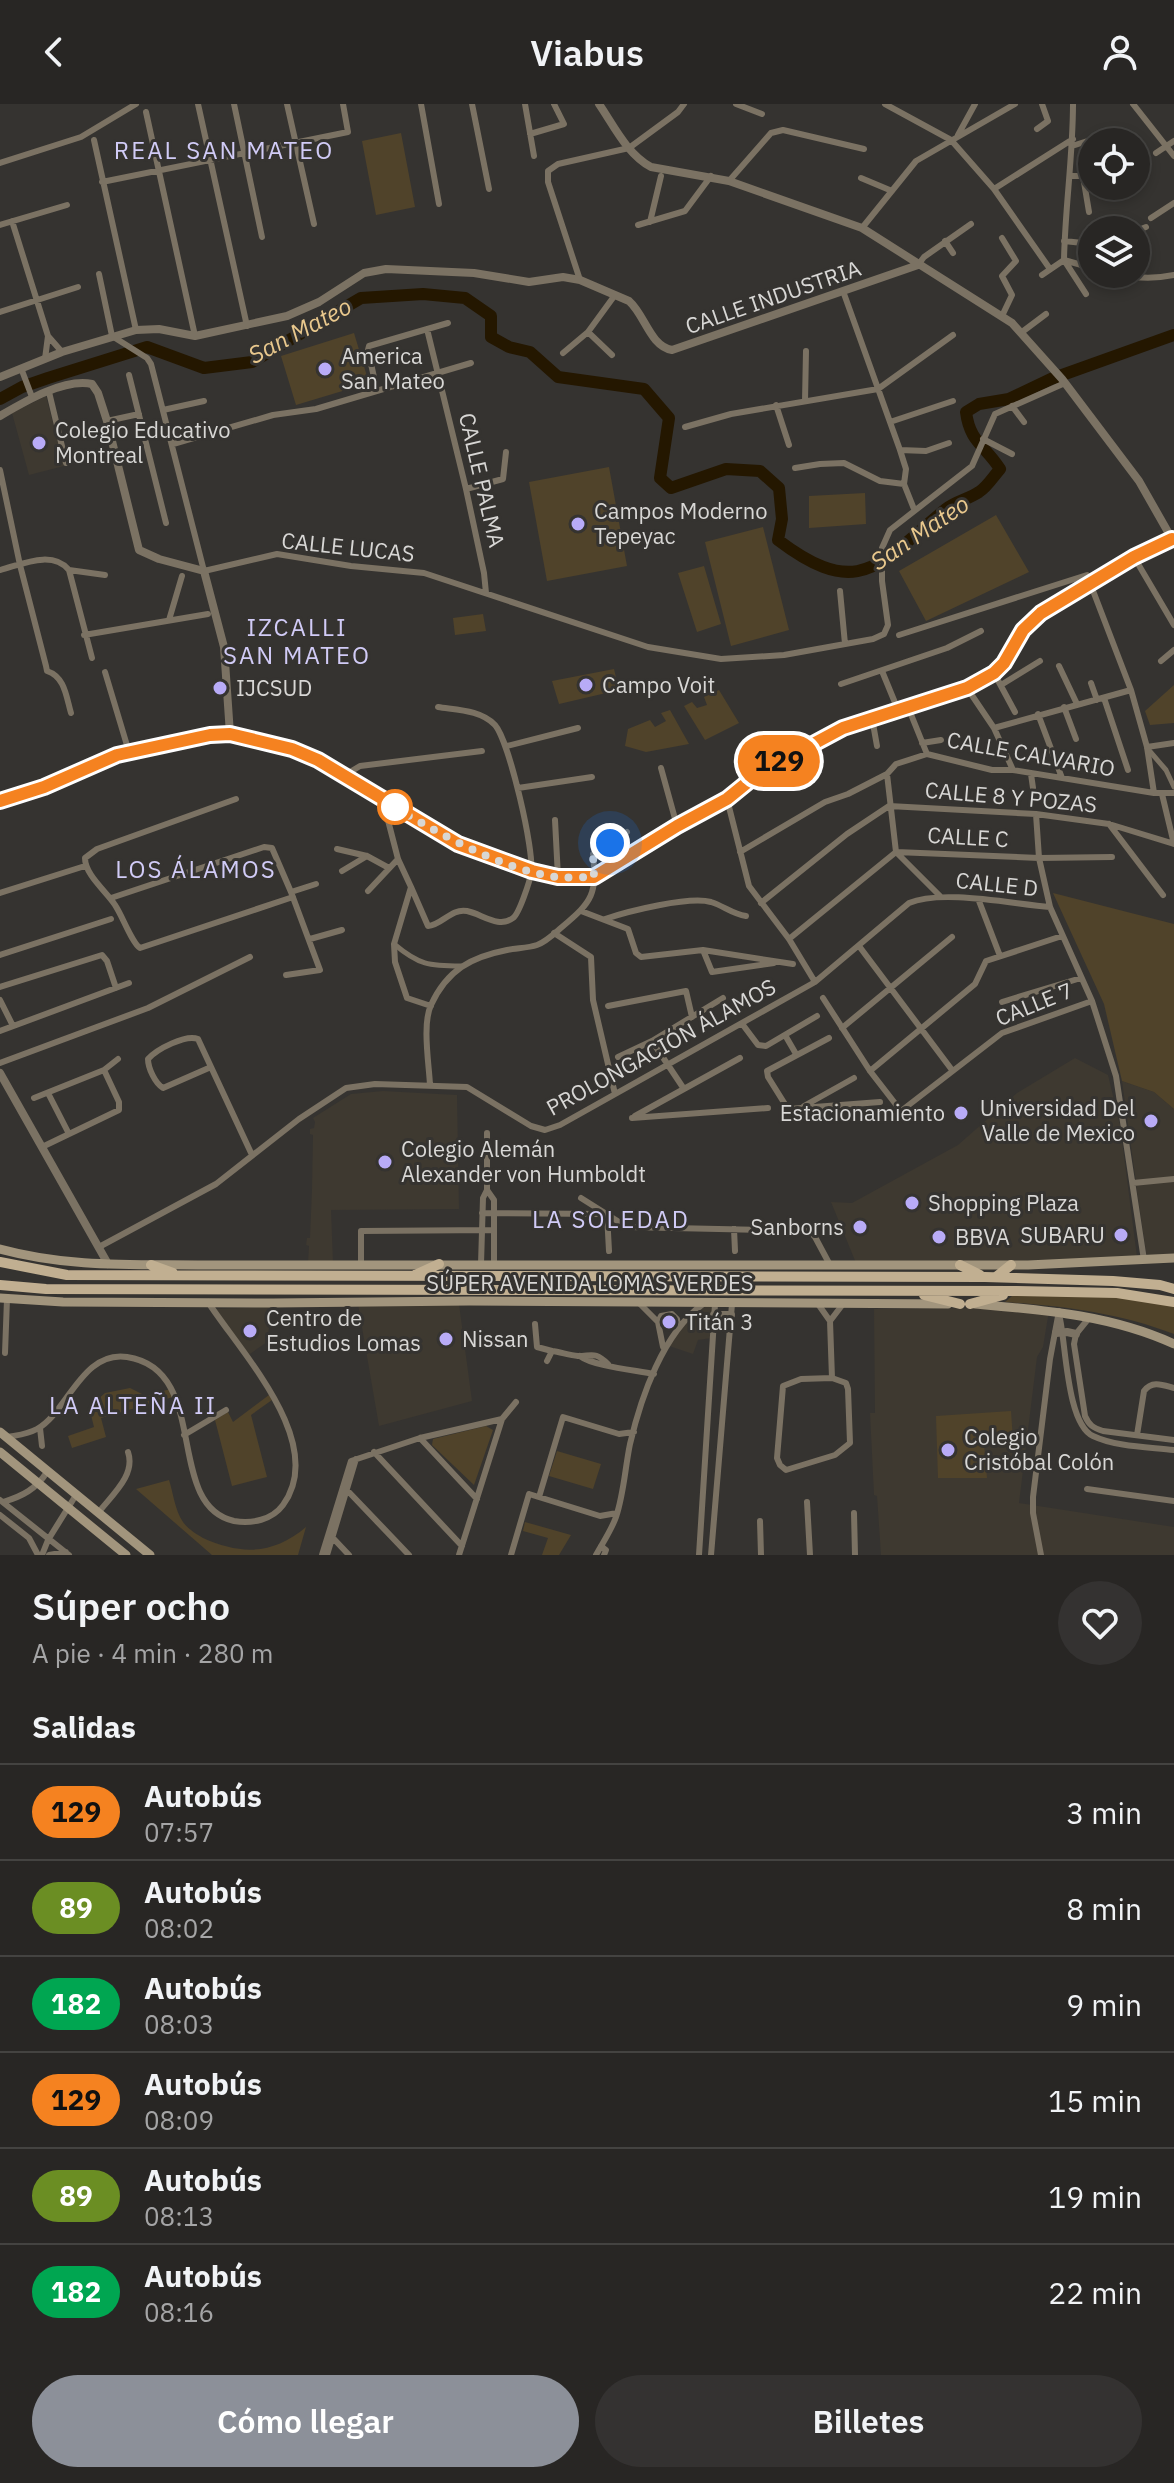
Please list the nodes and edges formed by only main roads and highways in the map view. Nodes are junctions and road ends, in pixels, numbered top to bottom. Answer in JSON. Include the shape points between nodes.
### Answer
{"nodes":[{"id":1,"x":1173,"y":538,"type":"edge"},
{"id":2,"x":0,"y":801,"type":"edge"},
{"id":3,"x":0,"y":1249,"type":"edge"},
{"id":4,"x":1174,"y":1258,"type":"edge"},
{"id":5,"x":0,"y":1262,"type":"edge"},
{"id":6,"x":439,"y":1264,"type":"junction"},
{"id":7,"x":151,"y":1265,"type":"junction"},
{"id":8,"x":960,"y":1265,"type":"junction"},
{"id":9,"x":1011,"y":1265,"type":"junction"},
{"id":10,"x":20,"y":1267,"type":"junction"},
{"id":11,"x":182,"y":1276,"type":"junction"},
{"id":12,"x":412,"y":1276,"type":"junction"},
{"id":13,"x":991,"y":1277,"type":"junction"},
{"id":14,"x":0,"y":1285,"type":"edge"},
{"id":15,"x":19,"y":1288,"type":"junction"},
{"id":16,"x":103,"y":1289,"type":"junction"},
{"id":17,"x":1174,"y":1289,"type":"edge"},
{"id":18,"x":906,"y":1290,"type":"junction"},
{"id":19,"x":452,"y":1291,"type":"junction"},
{"id":20,"x":1017,"y":1291,"type":"junction"},
{"id":21,"x":4,"y":1299,"type":"edge"},
{"id":22,"x":119,"y":1301,"type":"junction"},
{"id":23,"x":469,"y":1301,"type":"junction"},
{"id":24,"x":1174,"y":1302,"type":"edge"},
{"id":25,"x":965,"y":1304,"type":"junction"},
{"id":26,"x":1174,"y":1344,"type":"edge"},
{"id":27,"x":3,"y":1435,"type":"edge"},
{"id":28,"x":0,"y":1452,"type":"edge"},
{"id":29,"x":126,"y":1555,"type":"edge"},
{"id":30,"x":150,"y":1555,"type":"edge"}],
"edges":[{"from":1,"to":2,"type":"main road","via":[[1030,622],[995,675],[843,728],[766,768],[727,799],[594,877],[532,871],[458,844],[318,760],[230,734],[129,752]]},
{"from":3,"to":7,"type":"main road","name":"SÚPER AVENIDA LOMAS VERDES","via":[[52,1262]]},
{"from":4,"to":9,"type":"main road","name":"SÚPER AVENIDA LOMAS VERDES"},
{"from":5,"to":10,"type":"main road","name":"SÚPER AVENIDA LOMAS VERDES"},
{"from":6,"to":7,"type":"main road","name":"SÚPER AVENIDA LOMAS VERDES"},
{"from":6,"to":8,"type":"main road","name":"SÚPER AVENIDA LOMAS VERDES"},
{"from":6,"to":12,"type":"main road"},
{"from":7,"to":11,"type":"main road"},
{"from":8,"to":9,"type":"main road","name":"SÚPER AVENIDA LOMAS VERDES"},
{"from":8,"to":13,"type":"main road"},
{"from":9,"to":13,"type":"main road"},
{"from":10,"to":11,"type":"main road","name":"SÚPER AVENIDA LOMAS VERDES","via":[[67,1275]]},
{"from":10,"to":15,"type":"main road","via":[[26,1280]]},
{"from":11,"to":12,"type":"main road","name":"SÚPER AVENIDA LOMAS VERDES"},
{"from":12,"to":13,"type":"main road","name":"SÚPER AVENIDA LOMAS VERDES"},
{"from":13,"to":17,"type":"main road","name":"SÚPER AVENIDA LOMAS VERDES"},
{"from":14,"to":15,"type":"main road","name":"SÚPER AVENIDA LOMAS VERDES"},
{"from":15,"to":16,"type":"main road","name":"SÚPER AVENIDA LOMAS VERDES"},
{"from":16,"to":19,"type":"main road","name":"SÚPER AVENIDA LOMAS VERDES"},
{"from":16,"to":22,"type":"main road"},
{"from":18,"to":19,"type":"main road","name":"SÚPER AVENIDA LOMAS VERDES"},
{"from":18,"to":20,"type":"main road","name":"SÚPER AVENIDA LOMAS VERDES"},
{"from":18,"to":25,"type":"main road"},
{"from":19,"to":23,"type":"main road"},
{"from":20,"to":24,"type":"main road","name":"SÚPER AVENIDA LOMAS VERDES","via":[[1117,1293]]},
{"from":20,"to":25,"type":"main road"},
{"from":21,"to":22,"type":"main road","name":"SÚPER AVENIDA LOMAS VERDES"},
{"from":22,"to":23,"type":"main road","name":"SÚPER AVENIDA LOMAS VERDES"},
{"from":23,"to":25,"type":"main road","name":"SÚPER AVENIDA LOMAS VERDES","via":[[703,1304],[715,1309],[732,1304]]},
{"from":25,"to":26,"type":"main road","name":"SÚPER AVENIDA LOMAS VERDES","via":[[1090,1316]]},
{"from":27,"to":30,"type":"main road"},
{"from":28,"to":29,"type":"main road"}]}
